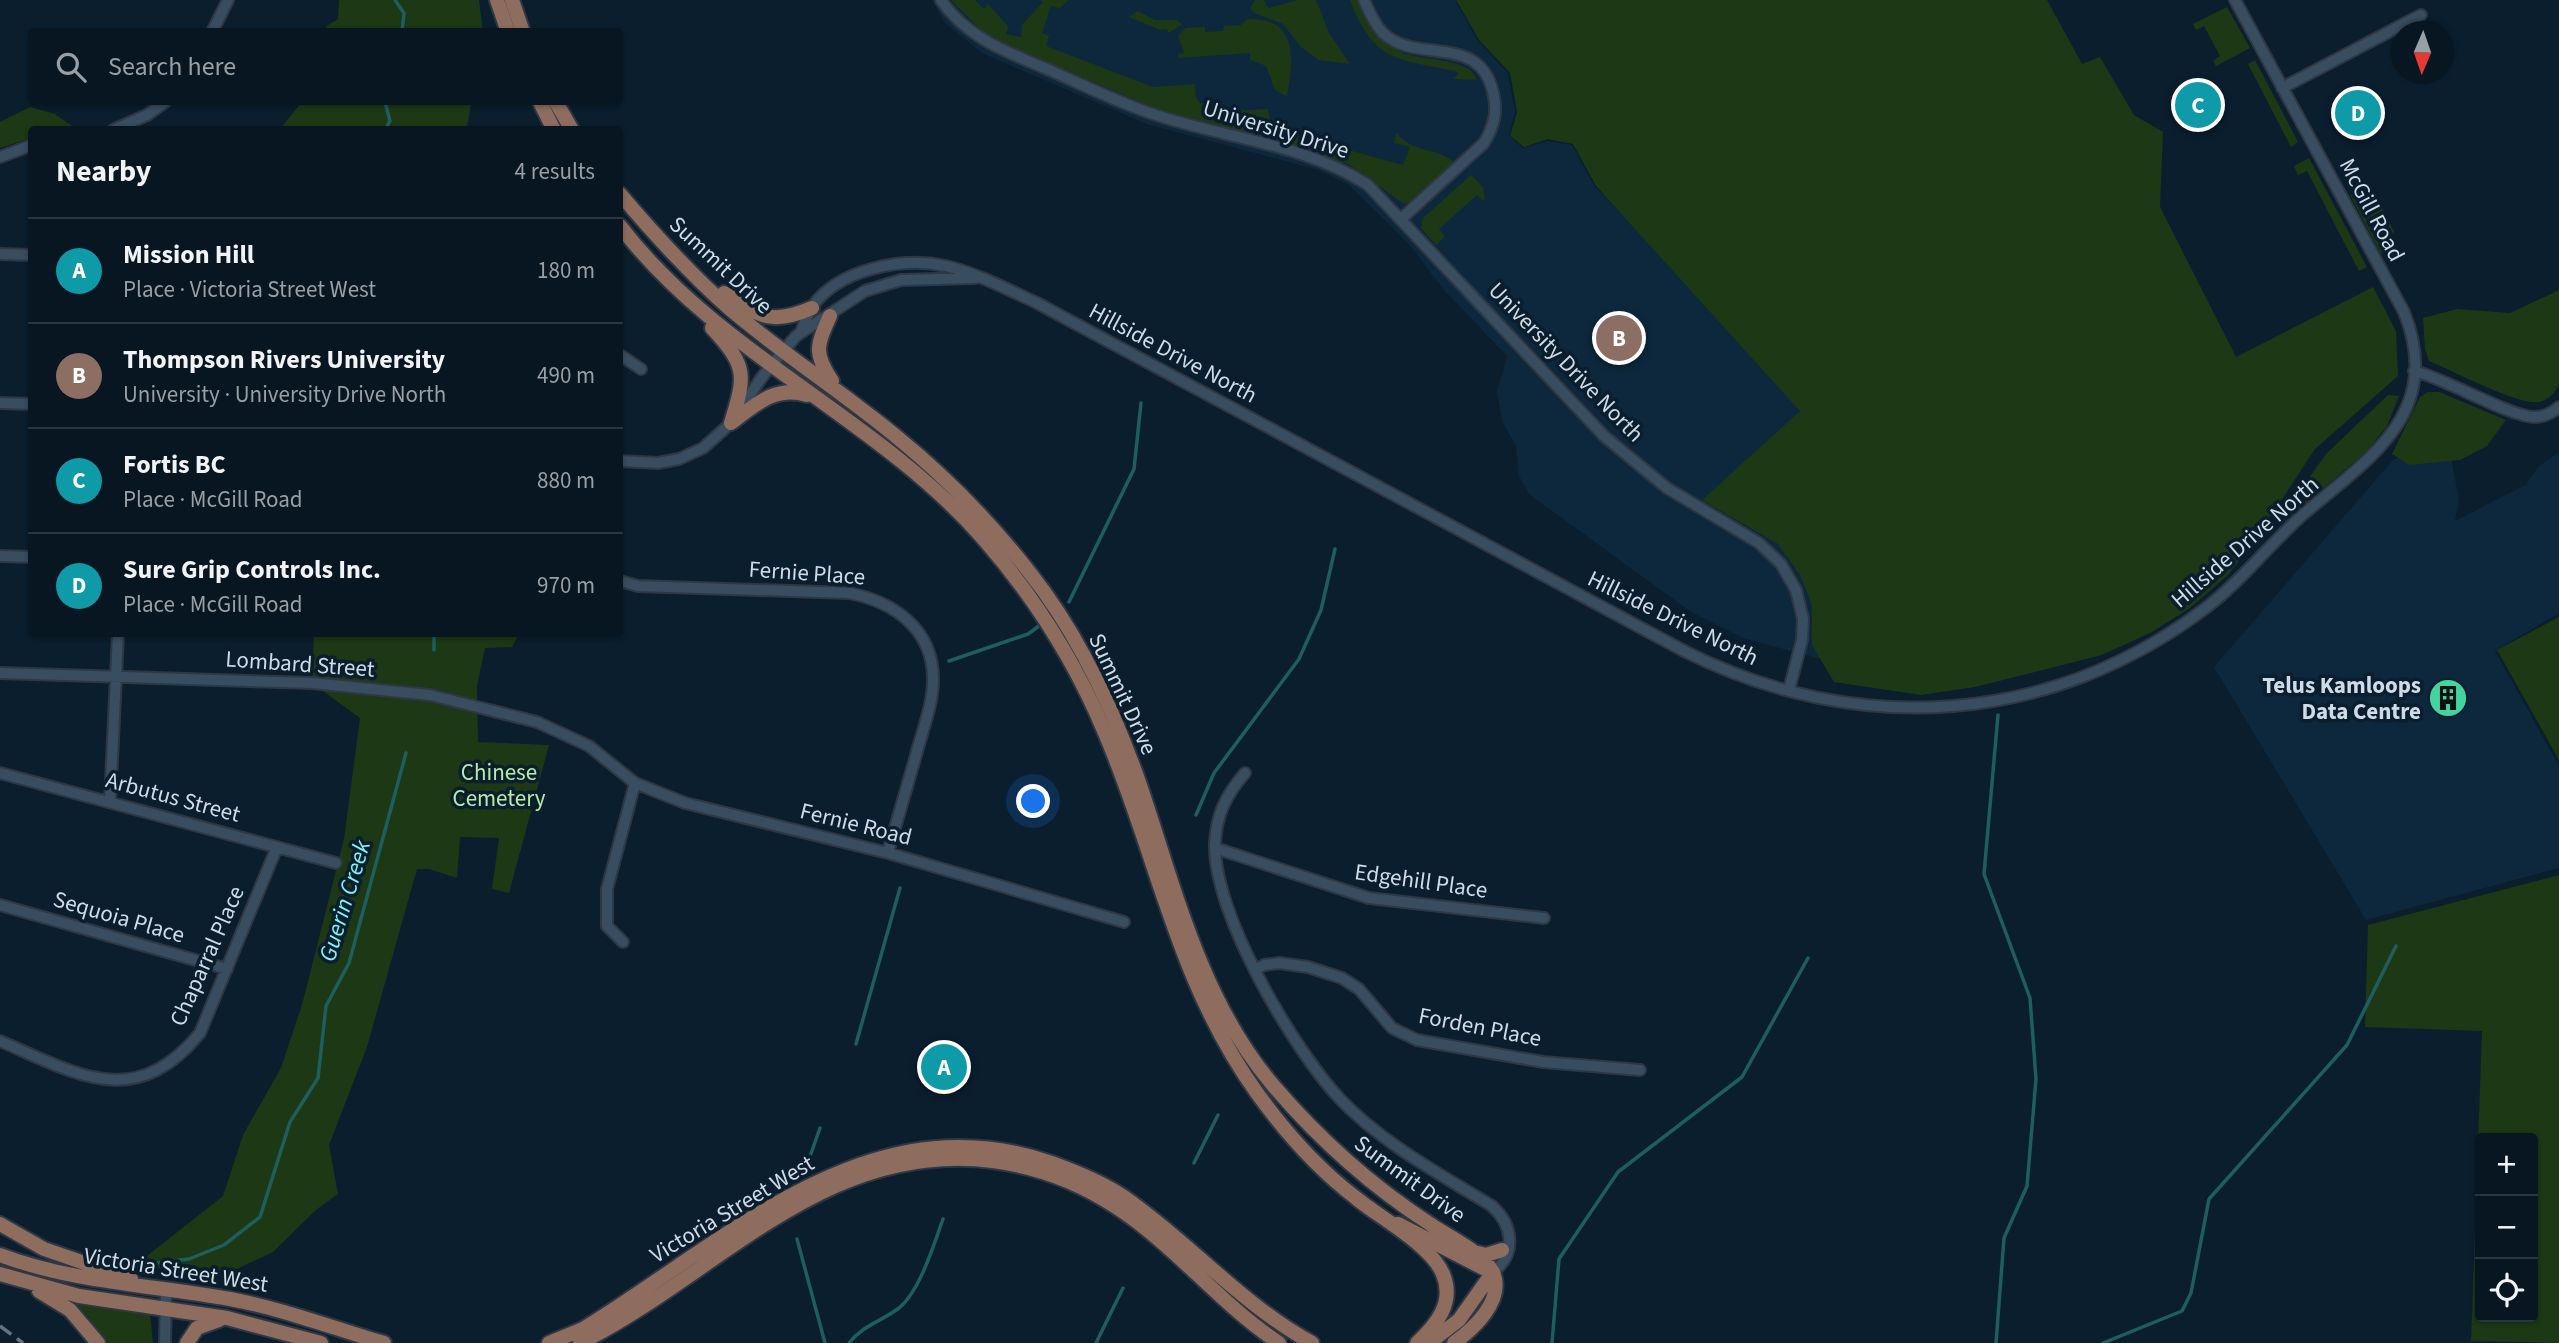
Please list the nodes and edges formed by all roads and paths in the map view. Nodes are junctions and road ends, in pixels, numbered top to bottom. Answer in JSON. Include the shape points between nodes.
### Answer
{"nodes":[{"id":1,"x":229,"y":0,"type":"edge"},
{"id":2,"x":497,"y":0,"type":"edge"},
{"id":3,"x":512,"y":0,"type":"edge"},
{"id":4,"x":942,"y":0,"type":"edge"},
{"id":5,"x":1364,"y":0,"type":"edge"},
{"id":6,"x":2235,"y":0,"type":"edge"},
{"id":7,"x":2421,"y":15,"type":"dead end"},
{"id":8,"x":214,"y":28,"type":"edge"},
{"id":9,"x":507,"y":28,"type":"edge"},
{"id":10,"x":522,"y":28,"type":"edge"},
{"id":11,"x":2282,"y":88,"type":"junction"},
{"id":12,"x":161,"y":105,"type":"edge"},
{"id":13,"x":542,"y":105,"type":"edge"},
{"id":14,"x":558,"y":105,"type":"edge"},
{"id":15,"x":122,"y":126,"type":"edge"},
{"id":16,"x":552,"y":126,"type":"edge"},
{"id":17,"x":570,"y":126,"type":"edge"},
{"id":18,"x":28,"y":146,"type":"edge"},
{"id":19,"x":0,"y":157,"type":"edge"},
{"id":20,"x":623,"y":197,"type":"edge"},
{"id":21,"x":1401,"y":219,"type":"junction"},
{"id":22,"x":623,"y":229,"type":"edge"},
{"id":23,"x":0,"y":254,"type":"edge"},
{"id":24,"x":28,"y":255,"type":"edge"},
{"id":25,"x":696,"y":276,"type":"junction"},
{"id":26,"x":977,"y":278,"type":"junction"},
{"id":27,"x":675,"y":289,"type":"junction"},
{"id":28,"x":812,"y":308,"type":"junction"},
{"id":29,"x":830,"y":316,"type":"junction"},
{"id":30,"x":801,"y":332,"type":"junction"},
{"id":31,"x":783,"y":352,"type":"junction"},
{"id":32,"x":623,"y":357,"type":"edge"},
{"id":33,"x":771,"y":366,"type":"junction"},
{"id":34,"x":641,"y":369,"type":"dead end"},
{"id":35,"x":2414,"y":371,"type":"junction"},
{"id":36,"x":838,"y":391,"type":"junction"},
{"id":37,"x":813,"y":396,"type":"junction"},
{"id":38,"x":0,"y":403,"type":"edge"},
{"id":39,"x":28,"y":404,"type":"edge"},
{"id":40,"x":2559,"y":407,"type":"edge"},
{"id":41,"x":731,"y":423,"type":"junction"},
{"id":42,"x":623,"y":461,"type":"edge"},
{"id":43,"x":0,"y":556,"type":"edge"},
{"id":44,"x":28,"y":557,"type":"edge"},
{"id":45,"x":623,"y":582,"type":"edge"},
{"id":46,"x":118,"y":637,"type":"edge"},
{"id":47,"x":0,"y":673,"type":"edge"},
{"id":48,"x":1735,"y":674,"type":"junction"},
{"id":49,"x":116,"y":676,"type":"junction"},
{"id":50,"x":1790,"y":686,"type":"junction"},
{"id":51,"x":1853,"y":704,"type":"junction"},
{"id":52,"x":589,"y":746,"type":"joint"},
{"id":53,"x":0,"y":773,"type":"edge"},
{"id":54,"x":1245,"y":773,"type":"dead end"},
{"id":55,"x":635,"y":783,"type":"junction"},
{"id":56,"x":110,"y":802,"type":"junction"},
{"id":57,"x":277,"y":847,"type":"junction"},
{"id":58,"x":1215,"y":848,"type":"junction"},
{"id":59,"x":888,"y":853,"type":"junction"},
{"id":60,"x":336,"y":863,"type":"dead end"},
{"id":61,"x":0,"y":905,"type":"edge"},
{"id":62,"x":1544,"y":918,"type":"dead end"},
{"id":63,"x":1124,"y":922,"type":"dead end"},
{"id":64,"x":623,"y":942,"type":"dead end"},
{"id":65,"x":227,"y":969,"type":"junction"},
{"id":66,"x":1255,"y":970,"type":"junction"},
{"id":67,"x":0,"y":1041,"type":"edge"},
{"id":68,"x":1640,"y":1070,"type":"dead end"},
{"id":69,"x":1384,"y":1218,"type":"junction"},
{"id":70,"x":0,"y":1224,"type":"edge"},
{"id":71,"x":1506,"y":1244,"type":"junction"},
{"id":72,"x":1471,"y":1251,"type":"junction"},
{"id":73,"x":0,"y":1255,"type":"edge"},
{"id":74,"x":1493,"y":1272,"type":"junction"},
{"id":75,"x":0,"y":1274,"type":"edge"},
{"id":76,"x":22,"y":1282,"type":"junction"},
{"id":77,"x":166,"y":1290,"type":"junction"},
{"id":78,"x":165,"y":1309,"type":"junction"},
{"id":79,"x":227,"y":1318,"type":"junction"},
{"id":80,"x":98,"y":1343,"type":"edge"},
{"id":81,"x":165,"y":1343,"type":"edge"},
{"id":82,"x":187,"y":1343,"type":"edge"},
{"id":83,"x":321,"y":1343,"type":"edge"},
{"id":84,"x":384,"y":1343,"type":"edge"},
{"id":85,"x":549,"y":1343,"type":"edge"},
{"id":86,"x":580,"y":1343,"type":"edge"},
{"id":87,"x":1279,"y":1343,"type":"edge"},
{"id":88,"x":1312,"y":1343,"type":"edge"},
{"id":89,"x":1417,"y":1343,"type":"edge"},
{"id":90,"x":1429,"y":1343,"type":"edge"},
{"id":91,"x":1454,"y":1343,"type":"edge"}],
"edges":[{"from":1,"to":8,"type":"street"},
{"from":2,"to":9,"type":"main road"},
{"from":3,"to":10,"type":"main road"},
{"from":4,"to":21,"type":"street","name":"University Drive","via":[[981,39],[1150,113],[1347,171]]},
{"from":5,"to":21,"type":"street","via":[[1384,34],[1413,47],[1462,54],[1479,65],[1492,86],[1497,108],[1484,143]]},
{"from":6,"to":11,"type":"street","name":"McGill Road"},
{"from":7,"to":11,"type":"street"},
{"from":11,"to":35,"type":"street","name":"McGill Road","via":[[2404,312]]},
{"from":12,"to":15,"type":"street"},
{"from":13,"to":16,"type":"main road"},
{"from":14,"to":17,"type":"main road"},
{"from":18,"to":19,"type":"street"},
{"from":20,"to":25,"type":"main road","name":"Summit Drive"},
{"from":21,"to":50,"type":"street","name":"University Drive North","via":[[1604,436],[1667,488],[1759,543],[1782,564],[1796,590],[1803,619],[1801,649]]},
{"from":22,"to":27,"type":"main road","name":"Summit Drive"},
{"from":23,"to":24,"type":"street"},
{"from":25,"to":28,"type":"main road","via":[[766,317],[782,319]]},
{"from":25,"to":31,"type":"main road","name":"Summit Drive"},
{"from":26,"to":28,"type":"street","name":"Hillside Drive North","via":[[935,264],[885,266],[850,279]]},
{"from":26,"to":29,"type":"street","name":"Hillside Drive North","via":[[889,282],[854,297]]},
{"from":26,"to":48,"type":"street","name":"Hillside Drive North","via":[[1037,303],[1686,652]]},
{"from":27,"to":33,"type":"main road","name":"Summit Drive"},
{"from":27,"to":41,"type":"main road","via":[[734,352],[741,367],[743,383]]},
{"from":28,"to":30,"type":"street","name":"Hillside Drive North"},
{"from":29,"to":30,"type":"street","name":"Hillside Drive North"},
{"from":29,"to":36,"type":"main road","via":[[818,351]]},
{"from":30,"to":31,"type":"street","name":"Hillside Drive North"},
{"from":31,"to":33,"type":"street","name":"Hillside Drive North"},
{"from":31,"to":36,"type":"main road","name":"Summit Drive"},
{"from":32,"to":34,"type":"street"},
{"from":33,"to":37,"type":"main road","name":"Summit Drive"},
{"from":33,"to":41,"type":"street","name":"Hillside Drive North"},
{"from":35,"to":40,"type":"street","via":[[2525,415],[2544,415]]},
{"from":35,"to":51,"type":"street","name":"Hillside Drive North","via":[[2406,406],[2381,449],[2298,519],[2221,595],[2149,645],[2068,683],[2004,700],[1936,707]]},
{"from":36,"to":72,"type":"main road","name":"Summit Drive","via":[[948,480],[1059,614],[1119,729],[1204,972],[1226,1016],[1270,1082],[1336,1153],[1407,1209]]},
{"from":37,"to":41,"type":"main road","via":[[779,392]]},
{"from":37,"to":69,"type":"main road","name":"Summit Drive","via":[[937,493],[981,535],[1047,621],[1106,734],[1173,932],[1213,1023],[1287,1131],[1323,1170]]},
{"from":38,"to":39,"type":"street"},
{"from":41,"to":42,"type":"street","name":"Hillside Drive North","via":[[703,448],[680,459]]},
{"from":43,"to":44,"type":"street"},
{"from":45,"to":59,"type":"street","name":"Fernie Place","via":[[849,593],[875,598],[917,628],[927,647],[934,682]]},
{"from":46,"to":49,"type":"street"},
{"from":47,"to":49,"type":"street","name":"Lombard Street"},
{"from":48,"to":50,"type":"street"},
{"from":48,"to":51,"type":"street","name":"Hillside Drive North","via":[[1796,694]]},
{"from":49,"to":52,"type":"street","name":"Lombard Street","via":[[312,683],[430,695],[537,722]]},
{"from":49,"to":56,"type":"street"},
{"from":50,"to":51,"type":"street"},
{"from":52,"to":55,"type":"street","name":"Fernie Road"},
{"from":53,"to":56,"type":"street","name":"Arbutus Street"},
{"from":54,"to":58,"type":"street","via":[[1225,795]]},
{"from":55,"to":59,"type":"street","name":"Fernie Road","via":[[685,803]]},
{"from":55,"to":64,"type":"street","via":[[605,902],[607,926]]},
{"from":56,"to":57,"type":"street","name":"Arbutus Street"},
{"from":57,"to":60,"type":"street","name":"Arbutus Street"},
{"from":57,"to":65,"type":"street","name":"Chaparral Place"},
{"from":58,"to":62,"type":"street","name":"Edgehill Place","via":[[1368,898]]},
{"from":58,"to":66,"type":"street","via":[[1222,889]]},
{"from":59,"to":63,"type":"street","name":"Fernie Road"},
{"from":61,"to":65,"type":"street","name":"Sequoia Place"},
{"from":65,"to":67,"type":"street","name":"Chaparral Place","via":[[200,1033],[185,1052],[142,1077],[89,1078]]},
{"from":66,"to":68,"type":"street","name":"Forden Place","via":[[1279,963],[1342,978],[1359,989],[1392,1028],[1417,1040],[1543,1062]]},
{"from":66,"to":71,"type":"street","via":[[1284,1024],[1340,1099],[1397,1147],[1492,1206],[1508,1226]]},
{"from":69,"to":74,"type":"main road"},
{"from":69,"to":89,"type":"main road","via":[[1427,1255],[1444,1277],[1442,1314]]},
{"from":70,"to":77,"type":"main road","via":[[68,1259]]},
{"from":71,"to":72,"type":"main road","via":[[1486,1255]]},
{"from":71,"to":74,"type":"street"},
{"from":72,"to":74,"type":"main road","name":"Summit Drive"},
{"from":73,"to":77,"type":"main road","name":"Victoria Street West","via":[[59,1274]]},
{"from":74,"to":90,"type":"main road","via":[[1459,1320]]},
{"from":74,"to":91,"type":"main road","via":[[1491,1302],[1475,1325]]},
{"from":75,"to":76,"type":"main road","name":"Victoria Street West"},
{"from":76,"to":78,"type":"main road","name":"Victoria Street West"},
{"from":76,"to":80,"type":"main road","via":[[70,1310]]},
{"from":77,"to":78,"type":"street"},
{"from":77,"to":84,"type":"main road","name":"Victoria Street West","via":[[271,1308]]},
{"from":78,"to":79,"type":"main road","name":"Victoria Street West"},
{"from":78,"to":81,"type":"street"},
{"from":79,"to":82,"type":"main road","via":[[206,1322],[192,1332]]},
{"from":79,"to":83,"type":"main road","name":"Victoria Street West"},
{"from":85,"to":88,"type":"main road","name":"Victoria Street West","via":[[583,1329],[817,1181],[862,1162],[937,1147],[1009,1151],[1093,1180],[1155,1219],[1259,1308]]},
{"from":86,"to":87,"type":"main road","name":"Victoria Street West","via":[[822,1191],[889,1168],[959,1158],[1034,1169],[1089,1191],[1149,1230]]}]}
